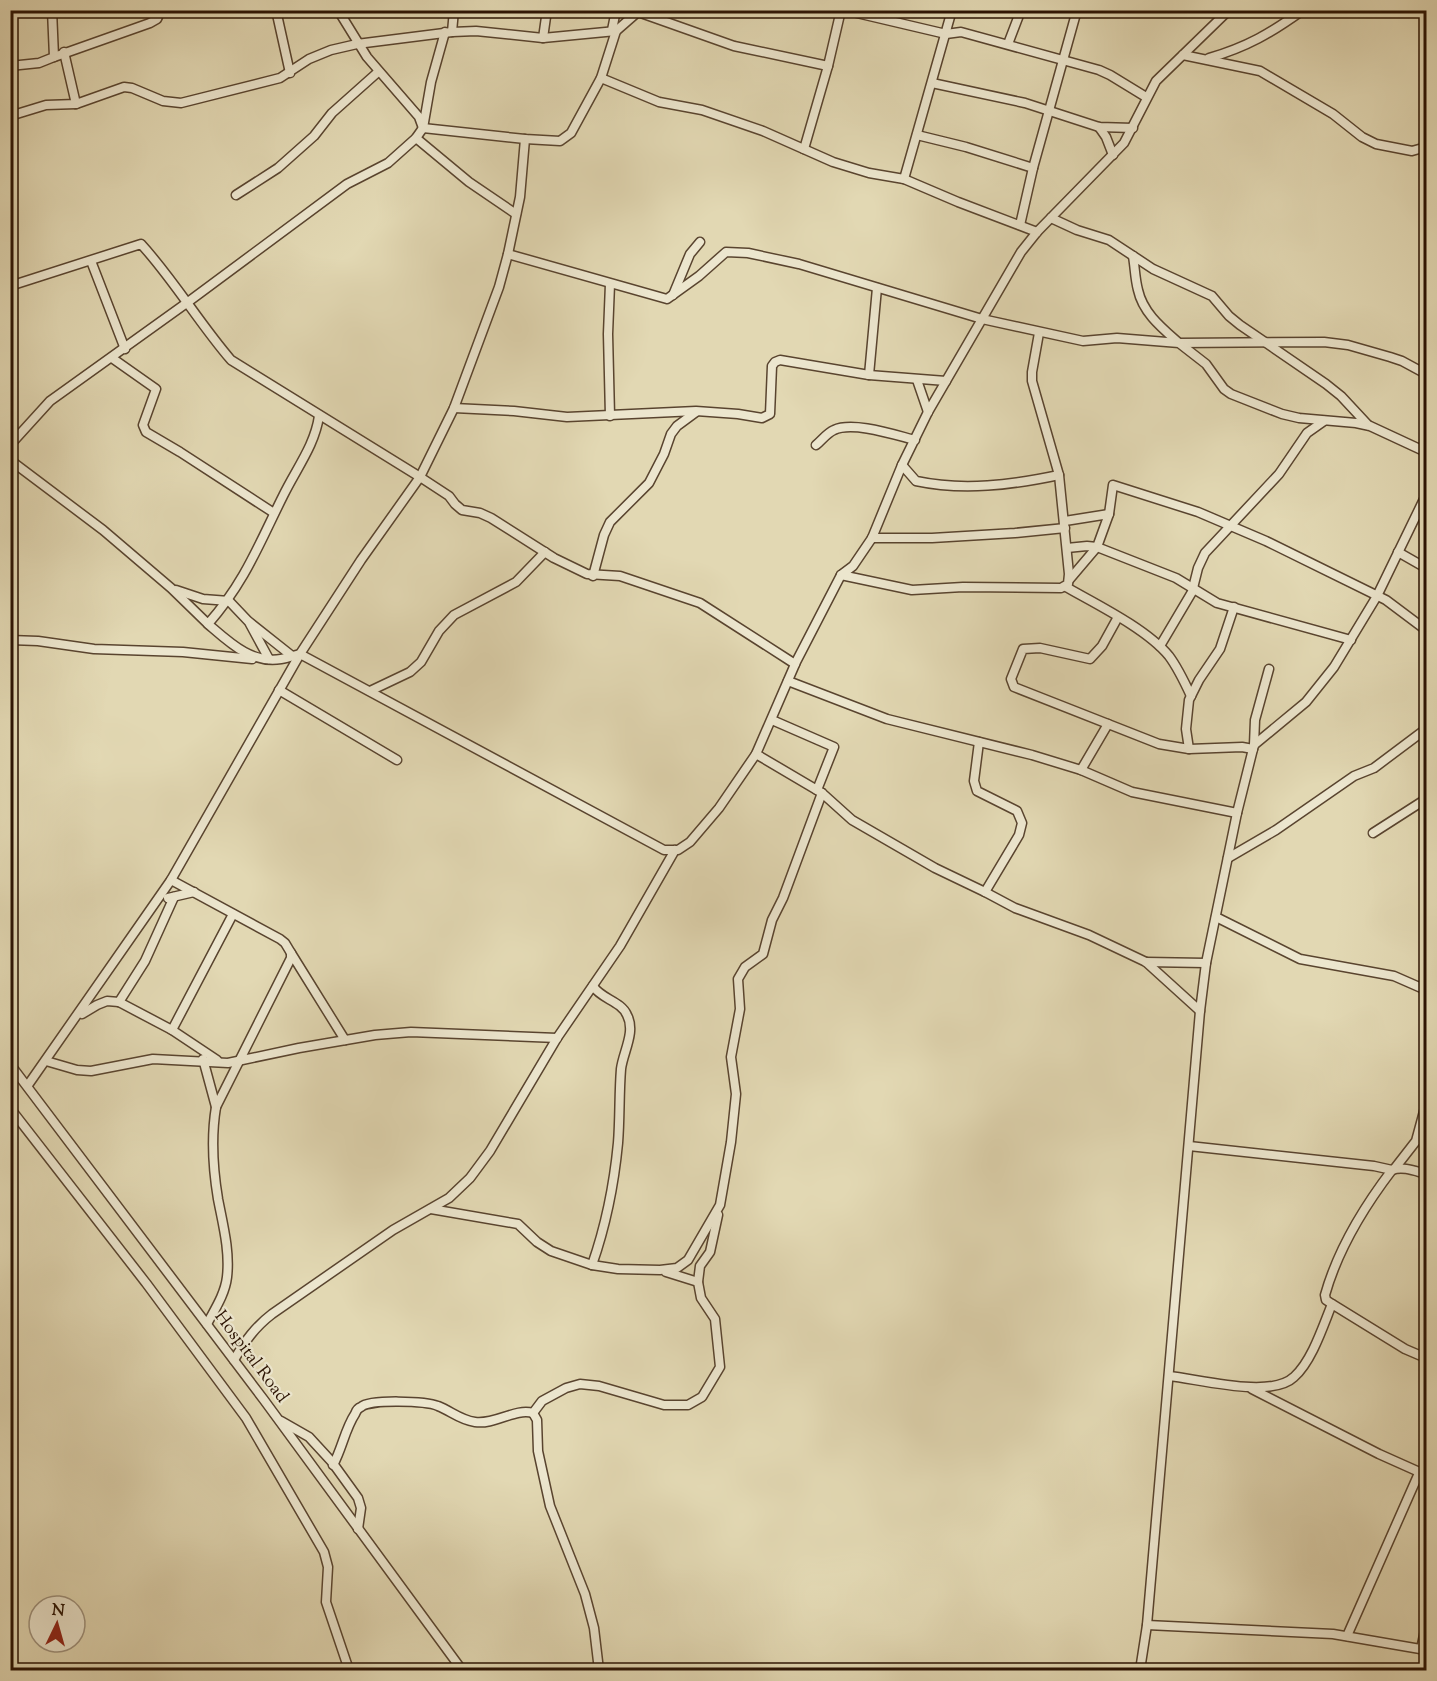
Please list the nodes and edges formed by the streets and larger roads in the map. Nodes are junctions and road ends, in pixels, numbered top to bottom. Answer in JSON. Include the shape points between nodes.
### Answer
{"nodes":[{"id":1,"x":52,"y":10,"type":"edge"},
{"id":2,"x":161,"y":10,"type":"edge"},
{"id":3,"x":276,"y":10,"type":"edge"},
{"id":4,"x":338,"y":10,"type":"edge"},
{"id":5,"x":454,"y":10,"type":"edge"},
{"id":6,"x":547,"y":10,"type":"edge"},
{"id":7,"x":616,"y":10,"type":"edge"},
{"id":8,"x":842,"y":10,"type":"edge"},
{"id":9,"x":952,"y":10,"type":"edge"},
{"id":10,"x":1021,"y":10,"type":"edge"},
{"id":11,"x":1077,"y":10,"type":"edge"},
{"id":12,"x":1229,"y":10,"type":"edge"},
{"id":13,"x":1303,"y":10,"type":"edge"},
{"id":14,"x":639,"y":11,"type":"edge"},
{"id":15,"x":614,"y":31,"type":"junction"},
{"id":16,"x":448,"y":32,"type":"junction"},
{"id":17,"x":946,"y":34,"type":"junction"},
{"id":18,"x":543,"y":38,"type":"junction"},
{"id":19,"x":357,"y":44,"type":"junction"},
{"id":20,"x":1008,"y":44,"type":"junction"},
{"id":21,"x":64,"y":52,"type":"junction"},
{"id":22,"x":1182,"y":55,"type":"junction"},
{"id":23,"x":54,"y":57,"type":"junction"},
{"id":24,"x":1063,"y":59,"type":"junction"},
{"id":25,"x":1205,"y":59,"type":"junction"},
{"id":26,"x":12,"y":65,"type":"edge"},
{"id":27,"x":828,"y":66,"type":"junction"},
{"id":28,"x":290,"y":72,"type":"junction"},
{"id":29,"x":378,"y":72,"type":"junction"},
{"id":30,"x":601,"y":78,"type":"junction"},
{"id":31,"x":932,"y":82,"type":"junction"},
{"id":32,"x":1146,"y":97,"type":"junction"},
{"id":33,"x":76,"y":104,"type":"junction"},
{"id":34,"x":1048,"y":111,"type":"junction"},
{"id":35,"x":10,"y":116,"type":"edge"},
{"id":36,"x":1099,"y":127,"type":"junction"},
{"id":37,"x":423,"y":128,"type":"junction"},
{"id":38,"x":1133,"y":128,"type":"junction"},
{"id":39,"x":917,"y":135,"type":"junction"},
{"id":40,"x":416,"y":138,"type":"junction"},
{"id":41,"x":525,"y":139,"type":"junction"},
{"id":42,"x":1426,"y":147,"type":"edge"},
{"id":43,"x":804,"y":148,"type":"junction"},
{"id":44,"x":1113,"y":154,"type":"junction"},
{"id":45,"x":1033,"y":168,"type":"junction"},
{"id":46,"x":904,"y":179,"type":"junction"},
{"id":47,"x":236,"y":195,"type":"dead end"},
{"id":48,"x":516,"y":214,"type":"junction"},
{"id":49,"x":1051,"y":218,"type":"junction"},
{"id":50,"x":1020,"y":225,"type":"junction"},
{"id":51,"x":1037,"y":232,"type":"junction"},
{"id":52,"x":699,"y":242,"type":"dead end"},
{"id":53,"x":508,"y":254,"type":"junction"},
{"id":54,"x":1133,"y":256,"type":"junction"},
{"id":55,"x":91,"y":261,"type":"junction"},
{"id":56,"x":610,"y":284,"type":"junction"},
{"id":57,"x":10,"y":286,"type":"edge"},
{"id":58,"x":877,"y":288,"type":"junction"},
{"id":59,"x":673,"y":296,"type":"junction"},
{"id":60,"x":189,"y":302,"type":"junction"},
{"id":61,"x":982,"y":319,"type":"junction"},
{"id":62,"x":1039,"y":333,"type":"junction"},
{"id":63,"x":1264,"y":342,"type":"junction"},
{"id":64,"x":1179,"y":343,"type":"junction"},
{"id":65,"x":125,"y":349,"type":"junction"},
{"id":66,"x":112,"y":358,"type":"junction"},
{"id":67,"x":1426,"y":374,"type":"edge"},
{"id":68,"x":869,"y":375,"type":"junction"},
{"id":69,"x":917,"y":380,"type":"junction"},
{"id":70,"x":946,"y":381,"type":"junction"},
{"id":71,"x":454,"y":408,"type":"junction"},
{"id":72,"x":696,"y":411,"type":"junction"},
{"id":73,"x":928,"y":412,"type":"junction"},
{"id":74,"x":671,"y":413,"type":"junction"},
{"id":75,"x":319,"y":416,"type":"junction"},
{"id":76,"x":610,"y":416,"type":"junction"},
{"id":77,"x":1324,"y":421,"type":"junction"},
{"id":78,"x":330,"y":422,"type":"junction"},
{"id":79,"x":677,"y":426,"type":"junction"},
{"id":80,"x":1370,"y":426,"type":"junction"},
{"id":81,"x":316,"y":432,"type":"junction"},
{"id":82,"x":915,"y":440,"type":"junction"},
{"id":83,"x":10,"y":445,"type":"edge"},
{"id":84,"x":816,"y":446,"type":"dead end"},
{"id":85,"x":1426,"y":452,"type":"edge"},
{"id":86,"x":10,"y":460,"type":"edge"},
{"id":87,"x":902,"y":465,"type":"junction"},
{"id":88,"x":1059,"y":475,"type":"junction"},
{"id":89,"x":420,"y":477,"type":"junction"},
{"id":90,"x":1426,"y":495,"type":"edge"},
{"id":91,"x":274,"y":513,"type":"junction"},
{"id":92,"x":1109,"y":514,"type":"junction"},
{"id":93,"x":1065,"y":524,"type":"junction"},
{"id":94,"x":1230,"y":525,"type":"junction"},
{"id":95,"x":872,"y":538,"type":"junction"},
{"id":96,"x":1097,"y":547,"type":"junction"},
{"id":97,"x":1067,"y":548,"type":"junction"},
{"id":98,"x":545,"y":552,"type":"junction"},
{"id":99,"x":1398,"y":552,"type":"junction"},
{"id":100,"x":1426,"y":568,"type":"edge"},
{"id":101,"x":841,"y":575,"type":"junction"},
{"id":102,"x":593,"y":576,"type":"junction"},
{"id":103,"x":1067,"y":584,"type":"junction"},
{"id":104,"x":1194,"y":587,"type":"junction"},
{"id":105,"x":171,"y":588,"type":"junction"},
{"id":106,"x":1377,"y":596,"type":"junction"},
{"id":107,"x":229,"y":601,"type":"junction"},
{"id":108,"x":1234,"y":607,"type":"junction"},
{"id":109,"x":1118,"y":617,"type":"junction"},
{"id":110,"x":248,"y":621,"type":"junction"},
{"id":111,"x":208,"y":624,"type":"junction"},
{"id":112,"x":1426,"y":630,"type":"edge"},
{"id":113,"x":10,"y":640,"type":"edge"},
{"id":114,"x":1351,"y":640,"type":"junction"},
{"id":115,"x":1160,"y":646,"type":"junction"},
{"id":116,"x":296,"y":655,"type":"junction"},
{"id":117,"x":259,"y":659,"type":"junction"},
{"id":118,"x":269,"y":659,"type":"junction"},
{"id":119,"x":795,"y":664,"type":"junction"},
{"id":120,"x":1269,"y":669,"type":"dead end"},
{"id":121,"x":788,"y":681,"type":"junction"},
{"id":122,"x":279,"y":690,"type":"junction"},
{"id":123,"x":370,"y":691,"type":"junction"},
{"id":124,"x":1191,"y":696,"type":"junction"},
{"id":125,"x":772,"y":720,"type":"junction"},
{"id":126,"x":1108,"y":724,"type":"junction"},
{"id":127,"x":1426,"y":729,"type":"edge"},
{"id":128,"x":979,"y":742,"type":"junction"},
{"id":129,"x":1254,"y":747,"type":"junction"},
{"id":130,"x":1189,"y":749,"type":"junction"},
{"id":131,"x":756,"y":754,"type":"junction"},
{"id":132,"x":396,"y":760,"type":"dead end"},
{"id":133,"x":1081,"y":770,"type":"junction"},
{"id":134,"x":820,"y":791,"type":"junction"},
{"id":135,"x":1426,"y":799,"type":"edge"},
{"id":136,"x":1237,"y":813,"type":"junction"},
{"id":137,"x":1373,"y":833,"type":"dead end"},
{"id":138,"x":675,"y":850,"type":"junction"},
{"id":139,"x":1228,"y":858,"type":"junction"},
{"id":140,"x":171,"y":880,"type":"junction"},
{"id":141,"x":194,"y":892,"type":"junction"},
{"id":142,"x":986,"y":892,"type":"junction"},
{"id":143,"x":174,"y":897,"type":"junction"},
{"id":144,"x":157,"y":900,"type":"junction"},
{"id":145,"x":233,"y":914,"type":"junction"},
{"id":146,"x":1216,"y":917,"type":"junction"},
{"id":147,"x":291,"y":953,"type":"junction"},
{"id":148,"x":1146,"y":962,"type":"junction"},
{"id":149,"x":1206,"y":963,"type":"junction"},
{"id":150,"x":593,"y":986,"type":"junction"},
{"id":151,"x":1426,"y":990,"type":"edge"},
{"id":152,"x":120,"y":1002,"type":"junction"},
{"id":153,"x":1200,"y":1011,"type":"junction"},
{"id":154,"x":77,"y":1018,"type":"junction"},
{"id":155,"x":172,"y":1029,"type":"junction"},
{"id":156,"x":557,"y":1038,"type":"junction"},
{"id":157,"x":345,"y":1040,"type":"junction"},
{"id":158,"x":200,"y":1050,"type":"junction"},
{"id":159,"x":240,"y":1060,"type":"junction"},
{"id":160,"x":46,"y":1061,"type":"junction"},
{"id":161,"x":204,"y":1061,"type":"junction"},
{"id":162,"x":221,"y":1062,"type":"junction"},
{"id":163,"x":10,"y":1064,"type":"edge"},
{"id":164,"x":28,"y":1085,"type":"junction"},
{"id":165,"x":1426,"y":1104,"type":"edge"},
{"id":166,"x":216,"y":1107,"type":"junction"},
{"id":167,"x":10,"y":1108,"type":"edge"},
{"id":168,"x":1188,"y":1146,"type":"junction"},
{"id":169,"x":1393,"y":1169,"type":"junction"},
{"id":170,"x":1426,"y":1174,"type":"edge"},
{"id":171,"x":720,"y":1205,"type":"junction"},
{"id":172,"x":431,"y":1209,"type":"junction"},
{"id":173,"x":592,"y":1265,"type":"junction"},
{"id":174,"x":660,"y":1270,"type":"junction"},
{"id":175,"x":698,"y":1282,"type":"junction"},
{"id":176,"x":1332,"y":1304,"type":"junction"},
{"id":177,"x":207,"y":1324,"type":"junction"},
{"id":178,"x":1426,"y":1358,"type":"edge"},
{"id":179,"x":234,"y":1360,"type":"junction"},
{"id":180,"x":1169,"y":1376,"type":"junction"},
{"id":181,"x":1249,"y":1388,"type":"junction"},
{"id":182,"x":533,"y":1413,"type":"junction"},
{"id":183,"x":278,"y":1420,"type":"junction"},
{"id":184,"x":333,"y":1464,"type":"junction"},
{"id":185,"x":1423,"y":1474,"type":"edge"},
{"id":186,"x":358,"y":1529,"type":"junction"},
{"id":187,"x":1147,"y":1625,"type":"junction"},
{"id":188,"x":1426,"y":1626,"type":"edge"},
{"id":189,"x":1347,"y":1636,"type":"junction"},
{"id":190,"x":1424,"y":1649,"type":"edge"},
{"id":191,"x":349,"y":1671,"type":"edge"},
{"id":192,"x":462,"y":1671,"type":"edge"},
{"id":193,"x":599,"y":1671,"type":"edge"},
{"id":194,"x":1140,"y":1671,"type":"edge"}],
"edges":[{"from":1,"to":23,"type":"street"},
{"from":2,"to":21,"type":"street","via":[[150,23]]},
{"from":3,"to":28,"type":"street"},
{"from":4,"to":19,"type":"street"},
{"from":5,"to":16,"type":"street"},
{"from":6,"to":18,"type":"street"},
{"from":7,"to":15,"type":"street"},
{"from":8,"to":17,"type":"street"},
{"from":8,"to":27,"type":"street"},
{"from":9,"to":17,"type":"street"},
{"from":10,"to":20,"type":"street"},
{"from":11,"to":24,"type":"street"},
{"from":12,"to":22,"type":"street"},
{"from":13,"to":25,"type":"street","via":[[1242,48]]},
{"from":14,"to":15,"type":"street"},
{"from":14,"to":27,"type":"street","via":[[734,46]]},
{"from":15,"to":18,"type":"street"},
{"from":15,"to":30,"type":"street"},
{"from":16,"to":18,"type":"street"},
{"from":16,"to":19,"type":"street"},
{"from":16,"to":37,"type":"street","via":[[431,82]]},
{"from":17,"to":20,"type":"street","via":[[961,32]]},
{"from":17,"to":31,"type":"street"},
{"from":19,"to":28,"type":"street","via":[[309,59]]},
{"from":19,"to":29,"type":"street"},
{"from":20,"to":24,"type":"street"},
{"from":21,"to":23,"type":"street"},
{"from":21,"to":33,"type":"street"},
{"from":22,"to":25,"type":"street"},
{"from":22,"to":32,"type":"street"},
{"from":23,"to":26,"type":"street","via":[[39,63]]},
{"from":24,"to":32,"type":"street","via":[[1110,75]]},
{"from":24,"to":34,"type":"street"},
{"from":25,"to":42,"type":"street","via":[[1260,70],[1376,144],[1412,151]]},
{"from":27,"to":43,"type":"street"},
{"from":28,"to":33,"type":"street","via":[[280,78],[182,103],[163,101],[124,87]]},
{"from":29,"to":37,"type":"street","via":[[419,117]]},
{"from":29,"to":47,"type":"street","via":[[332,113],[314,136]]},
{"from":30,"to":41,"type":"street","via":[[572,133],[560,141]]},
{"from":30,"to":43,"type":"street","via":[[659,102],[702,110]]},
{"from":31,"to":34,"type":"street"},
{"from":31,"to":39,"type":"street"},
{"from":32,"to":38,"type":"street"},
{"from":33,"to":35,"type":"street","via":[[46,105]]},
{"from":34,"to":36,"type":"street"},
{"from":34,"to":45,"type":"street"},
{"from":36,"to":38,"type":"street"},
{"from":36,"to":44,"type":"street"},
{"from":37,"to":40,"type":"street"},
{"from":37,"to":41,"type":"street"},
{"from":38,"to":44,"type":"street"},
{"from":39,"to":45,"type":"street"},
{"from":39,"to":46,"type":"street"},
{"from":40,"to":48,"type":"street"},
{"from":40,"to":60,"type":"street","via":[[388,164],[347,184]]},
{"from":41,"to":48,"type":"street"},
{"from":43,"to":46,"type":"street","via":[[833,162]]},
{"from":44,"to":49,"type":"street"},
{"from":45,"to":50,"type":"street"},
{"from":46,"to":50,"type":"street"},
{"from":48,"to":53,"type":"street"},
{"from":49,"to":51,"type":"street"},
{"from":49,"to":54,"type":"street","via":[[1109,240]]},
{"from":50,"to":51,"type":"street"},
{"from":51,"to":61,"type":"street"},
{"from":52,"to":59,"type":"street"},
{"from":53,"to":56,"type":"street"},
{"from":53,"to":71,"type":"street"},
{"from":54,"to":63,"type":"street","via":[[1212,296],[1229,316]]},
{"from":54,"to":64,"type":"street","via":[[1142,304]]},
{"from":55,"to":57,"type":"street"},
{"from":55,"to":60,"type":"street","via":[[141,244]]},
{"from":55,"to":65,"type":"street"},
{"from":56,"to":59,"type":"street","via":[[661,298]]},
{"from":56,"to":76,"type":"street"},
{"from":58,"to":59,"type":"street","via":[[799,264],[726,252]]},
{"from":58,"to":61,"type":"street"},
{"from":58,"to":68,"type":"street"},
{"from":60,"to":65,"type":"street"},
{"from":60,"to":75,"type":"street","via":[[231,360]]},
{"from":61,"to":62,"type":"street"},
{"from":61,"to":70,"type":"street"},
{"from":62,"to":64,"type":"street","via":[[1083,341],[1117,338]]},
{"from":62,"to":88,"type":"street","via":[[1032,381]]},
{"from":63,"to":64,"type":"street"},
{"from":63,"to":67,"type":"street","via":[[1348,345],[1402,361]]},
{"from":63,"to":80,"type":"street","via":[[1333,390]]},
{"from":64,"to":77,"type":"street","via":[[1206,364],[1231,394],[1282,414]]},
{"from":65,"to":66,"type":"street"},
{"from":66,"to":83,"type":"street","via":[[50,401]]},
{"from":66,"to":91,"type":"street","via":[[155,387],[143,424],[146,432]]},
{"from":68,"to":69,"type":"street"},
{"from":68,"to":72,"type":"street","via":[[780,360],[772,366],[770,414],[766,417]]},
{"from":69,"to":70,"type":"street"},
{"from":69,"to":73,"type":"street"},
{"from":70,"to":73,"type":"street"},
{"from":71,"to":76,"type":"street","via":[[567,417]]},
{"from":71,"to":89,"type":"street"},
{"from":72,"to":74,"type":"street"},
{"from":72,"to":79,"type":"street"},
{"from":73,"to":82,"type":"street"},
{"from":74,"to":76,"type":"street"},
{"from":74,"to":79,"type":"street"},
{"from":75,"to":78,"type":"street"},
{"from":75,"to":81,"type":"street"},
{"from":77,"to":80,"type":"street"},
{"from":77,"to":94,"type":"street","via":[[1307,434],[1280,474]]},
{"from":78,"to":81,"type":"street"},
{"from":78,"to":89,"type":"street"},
{"from":79,"to":102,"type":"street","via":[[649,483],[610,522]]},
{"from":80,"to":85,"type":"street"},
{"from":81,"to":91,"type":"street"},
{"from":82,"to":84,"type":"street","via":[[847,427],[832,431]]},
{"from":82,"to":87,"type":"street"},
{"from":86,"to":105,"type":"street","via":[[103,530]]},
{"from":87,"to":88,"type":"street","via":[[916,481],[955,487]]},
{"from":87,"to":95,"type":"street"},
{"from":88,"to":93,"type":"street"},
{"from":89,"to":98,"type":"street","via":[[462,510],[491,518]]},
{"from":89,"to":116,"type":"street"},
{"from":90,"to":99,"type":"street"},
{"from":91,"to":107,"type":"street"},
{"from":92,"to":93,"type":"street"},
{"from":92,"to":94,"type":"street","via":[[1113,485]]},
{"from":92,"to":96,"type":"street"},
{"from":93,"to":95,"type":"street","via":[[1015,533]]},
{"from":93,"to":97,"type":"street"},
{"from":94,"to":104,"type":"street","via":[[1201,560]]},
{"from":94,"to":106,"type":"street"},
{"from":95,"to":101,"type":"street","via":[[853,566]]},
{"from":96,"to":97,"type":"street"},
{"from":96,"to":103,"type":"street"},
{"from":96,"to":104,"type":"street"},
{"from":97,"to":103,"type":"street"},
{"from":98,"to":102,"type":"street"},
{"from":98,"to":123,"type":"street","via":[[516,582],[454,615],[410,672]]},
{"from":99,"to":100,"type":"street"},
{"from":99,"to":106,"type":"street"},
{"from":101,"to":103,"type":"street","via":[[912,590],[1053,588]]},
{"from":101,"to":119,"type":"street"},
{"from":102,"to":119,"type":"street","via":[[620,576],[700,603]]},
{"from":103,"to":109,"type":"street"},
{"from":104,"to":108,"type":"street","via":[[1218,603]]},
{"from":104,"to":115,"type":"street"},
{"from":105,"to":107,"type":"street","via":[[203,599]]},
{"from":105,"to":111,"type":"street"},
{"from":106,"to":112,"type":"street"},
{"from":106,"to":114,"type":"street"},
{"from":107,"to":110,"type":"street"},
{"from":107,"to":111,"type":"street"},
{"from":108,"to":114,"type":"street"},
{"from":108,"to":124,"type":"street","via":[[1220,649]]},
{"from":109,"to":115,"type":"street"},
{"from":109,"to":126,"type":"street","via":[[1090,660],[1053,650],[1026,648],[1011,679],[1014,687]]},
{"from":110,"to":116,"type":"street"},
{"from":110,"to":118,"type":"street"},
{"from":111,"to":117,"type":"street","via":[[240,650]]},
{"from":113,"to":117,"type":"street"},
{"from":114,"to":129,"type":"street","via":[[1306,702]]},
{"from":115,"to":124,"type":"street"},
{"from":116,"to":118,"type":"street"},
{"from":116,"to":122,"type":"street"},
{"from":116,"to":123,"type":"street"},
{"from":117,"to":118,"type":"street"},
{"from":119,"to":121,"type":"street"},
{"from":120,"to":129,"type":"street","via":[[1255,720]]},
{"from":121,"to":125,"type":"street"},
{"from":121,"to":128,"type":"street","via":[[887,719]]},
{"from":122,"to":132,"type":"street"},
{"from":122,"to":140,"type":"street"},
{"from":123,"to":138,"type":"street","via":[[664,850]]},
{"from":124,"to":130,"type":"street","via":[[1186,715]]},
{"from":125,"to":131,"type":"street"},
{"from":125,"to":134,"type":"street","via":[[834,747]]},
{"from":126,"to":130,"type":"street","via":[[1159,744]]},
{"from":126,"to":133,"type":"street"},
{"from":127,"to":139,"type":"street","via":[[1374,768],[1354,776]]},
{"from":128,"to":133,"type":"street"},
{"from":128,"to":142,"type":"street","via":[[974,781],[977,791],[1017,811],[1022,823]]},
{"from":129,"to":130,"type":"street"},
{"from":129,"to":136,"type":"street"},
{"from":131,"to":134,"type":"street"},
{"from":131,"to":138,"type":"street","via":[[703,828],[685,847]]},
{"from":133,"to":136,"type":"street","via":[[1132,792]]},
{"from":134,"to":142,"type":"street","via":[[852,820],[890,844]]},
{"from":134,"to":171,"type":"street","via":[[763,954],[738,979],[740,1009],[731,1057],[736,1094]]},
{"from":135,"to":137,"type":"street"},
{"from":136,"to":139,"type":"street"},
{"from":138,"to":150,"type":"street"},
{"from":139,"to":146,"type":"street"},
{"from":140,"to":141,"type":"street"},
{"from":140,"to":144,"type":"street"},
{"from":141,"to":143,"type":"street"},
{"from":141,"to":145,"type":"street"},
{"from":142,"to":148,"type":"street","via":[[1015,908],[1089,935]]},
{"from":143,"to":144,"type":"street"},
{"from":143,"to":152,"type":"street","via":[[146,961]]},
{"from":144,"to":154,"type":"street"},
{"from":145,"to":147,"type":"street","via":[[280,939]]},
{"from":145,"to":155,"type":"street"},
{"from":146,"to":149,"type":"street"},
{"from":146,"to":151,"type":"street","via":[[1300,959],[1394,975]]},
{"from":147,"to":157,"type":"street"},
{"from":147,"to":159,"type":"street"},
{"from":148,"to":149,"type":"street"},
{"from":148,"to":153,"type":"street"},
{"from":149,"to":153,"type":"street"},
{"from":150,"to":156,"type":"street"},
{"from":150,"to":173,"type":"street","via":[[625,1011],[630,1032],[621,1066],[613,1180],[604,1230]]},
{"from":152,"to":154,"type":"street","via":[[107,1001]]},
{"from":152,"to":155,"type":"street"},
{"from":153,"to":168,"type":"street"},
{"from":154,"to":160,"type":"street"},
{"from":155,"to":158,"type":"street"},
{"from":156,"to":157,"type":"street","via":[[411,1032]]},
{"from":156,"to":172,"type":"street","via":[[476,1169],[460,1189]]},
{"from":157,"to":159,"type":"street"},
{"from":158,"to":161,"type":"street"},
{"from":158,"to":162,"type":"street"},
{"from":159,"to":162,"type":"street"},
{"from":159,"to":166,"type":"street"},
{"from":160,"to":161,"type":"street","via":[[91,1071],[153,1059]]},
{"from":160,"to":164,"type":"street"},
{"from":161,"to":162,"type":"street"},
{"from":161,"to":166,"type":"street"},
{"from":163,"to":164,"type":"street","name":"Hospital Road"},
{"from":164,"to":177,"type":"street","name":"Hospital Road"},
{"from":165,"to":169,"type":"street","via":[[1416,1141]]},
{"from":166,"to":177,"type":"street","via":[[213,1146],[227,1278]]},
{"from":167,"to":191,"type":"street","via":[[146,1282],[262,1444],[324,1552],[328,1567],[326,1602]]},
{"from":168,"to":169,"type":"street"},
{"from":168,"to":180,"type":"street"},
{"from":169,"to":170,"type":"street"},
{"from":169,"to":176,"type":"street","via":[[1373,1194],[1345,1244],[1325,1295]]},
{"from":171,"to":174,"type":"street","via":[[688,1260],[677,1268]]},
{"from":171,"to":175,"type":"street","via":[[710,1252],[700,1266]]},
{"from":172,"to":173,"type":"street","via":[[518,1224],[551,1251]]},
{"from":172,"to":179,"type":"street","via":[[373,1243],[258,1324]]},
{"from":173,"to":174,"type":"street"},
{"from":174,"to":175,"type":"street"},
{"from":175,"to":182,"type":"street","via":[[701,1298],[715,1319],[721,1358],[717,1375],[698,1401],[664,1405],[580,1384],[542,1401]]},
{"from":176,"to":178,"type":"street"},
{"from":176,"to":181,"type":"street","via":[[1315,1344],[1294,1378],[1276,1387]]},
{"from":177,"to":179,"type":"street","name":"Hospital Road"},
{"from":179,"to":183,"type":"street","name":"Hospital Road"},
{"from":180,"to":181,"type":"street"},
{"from":180,"to":187,"type":"street"},
{"from":181,"to":185,"type":"street"},
{"from":182,"to":184,"type":"street","via":[[478,1423],[424,1403],[371,1403],[354,1414]]},
{"from":182,"to":193,"type":"street","via":[[550,1506],[585,1594]]},
{"from":183,"to":184,"type":"street","via":[[309,1437]]},
{"from":183,"to":186,"type":"street","name":"Hospital Road"},
{"from":184,"to":186,"type":"street","via":[[358,1498]]},
{"from":185,"to":189,"type":"street"},
{"from":186,"to":192,"type":"street","name":"Hospital Road"},
{"from":187,"to":189,"type":"street"},
{"from":187,"to":194,"type":"street"},
{"from":188,"to":190,"type":"street"},
{"from":189,"to":190,"type":"street"}]}
